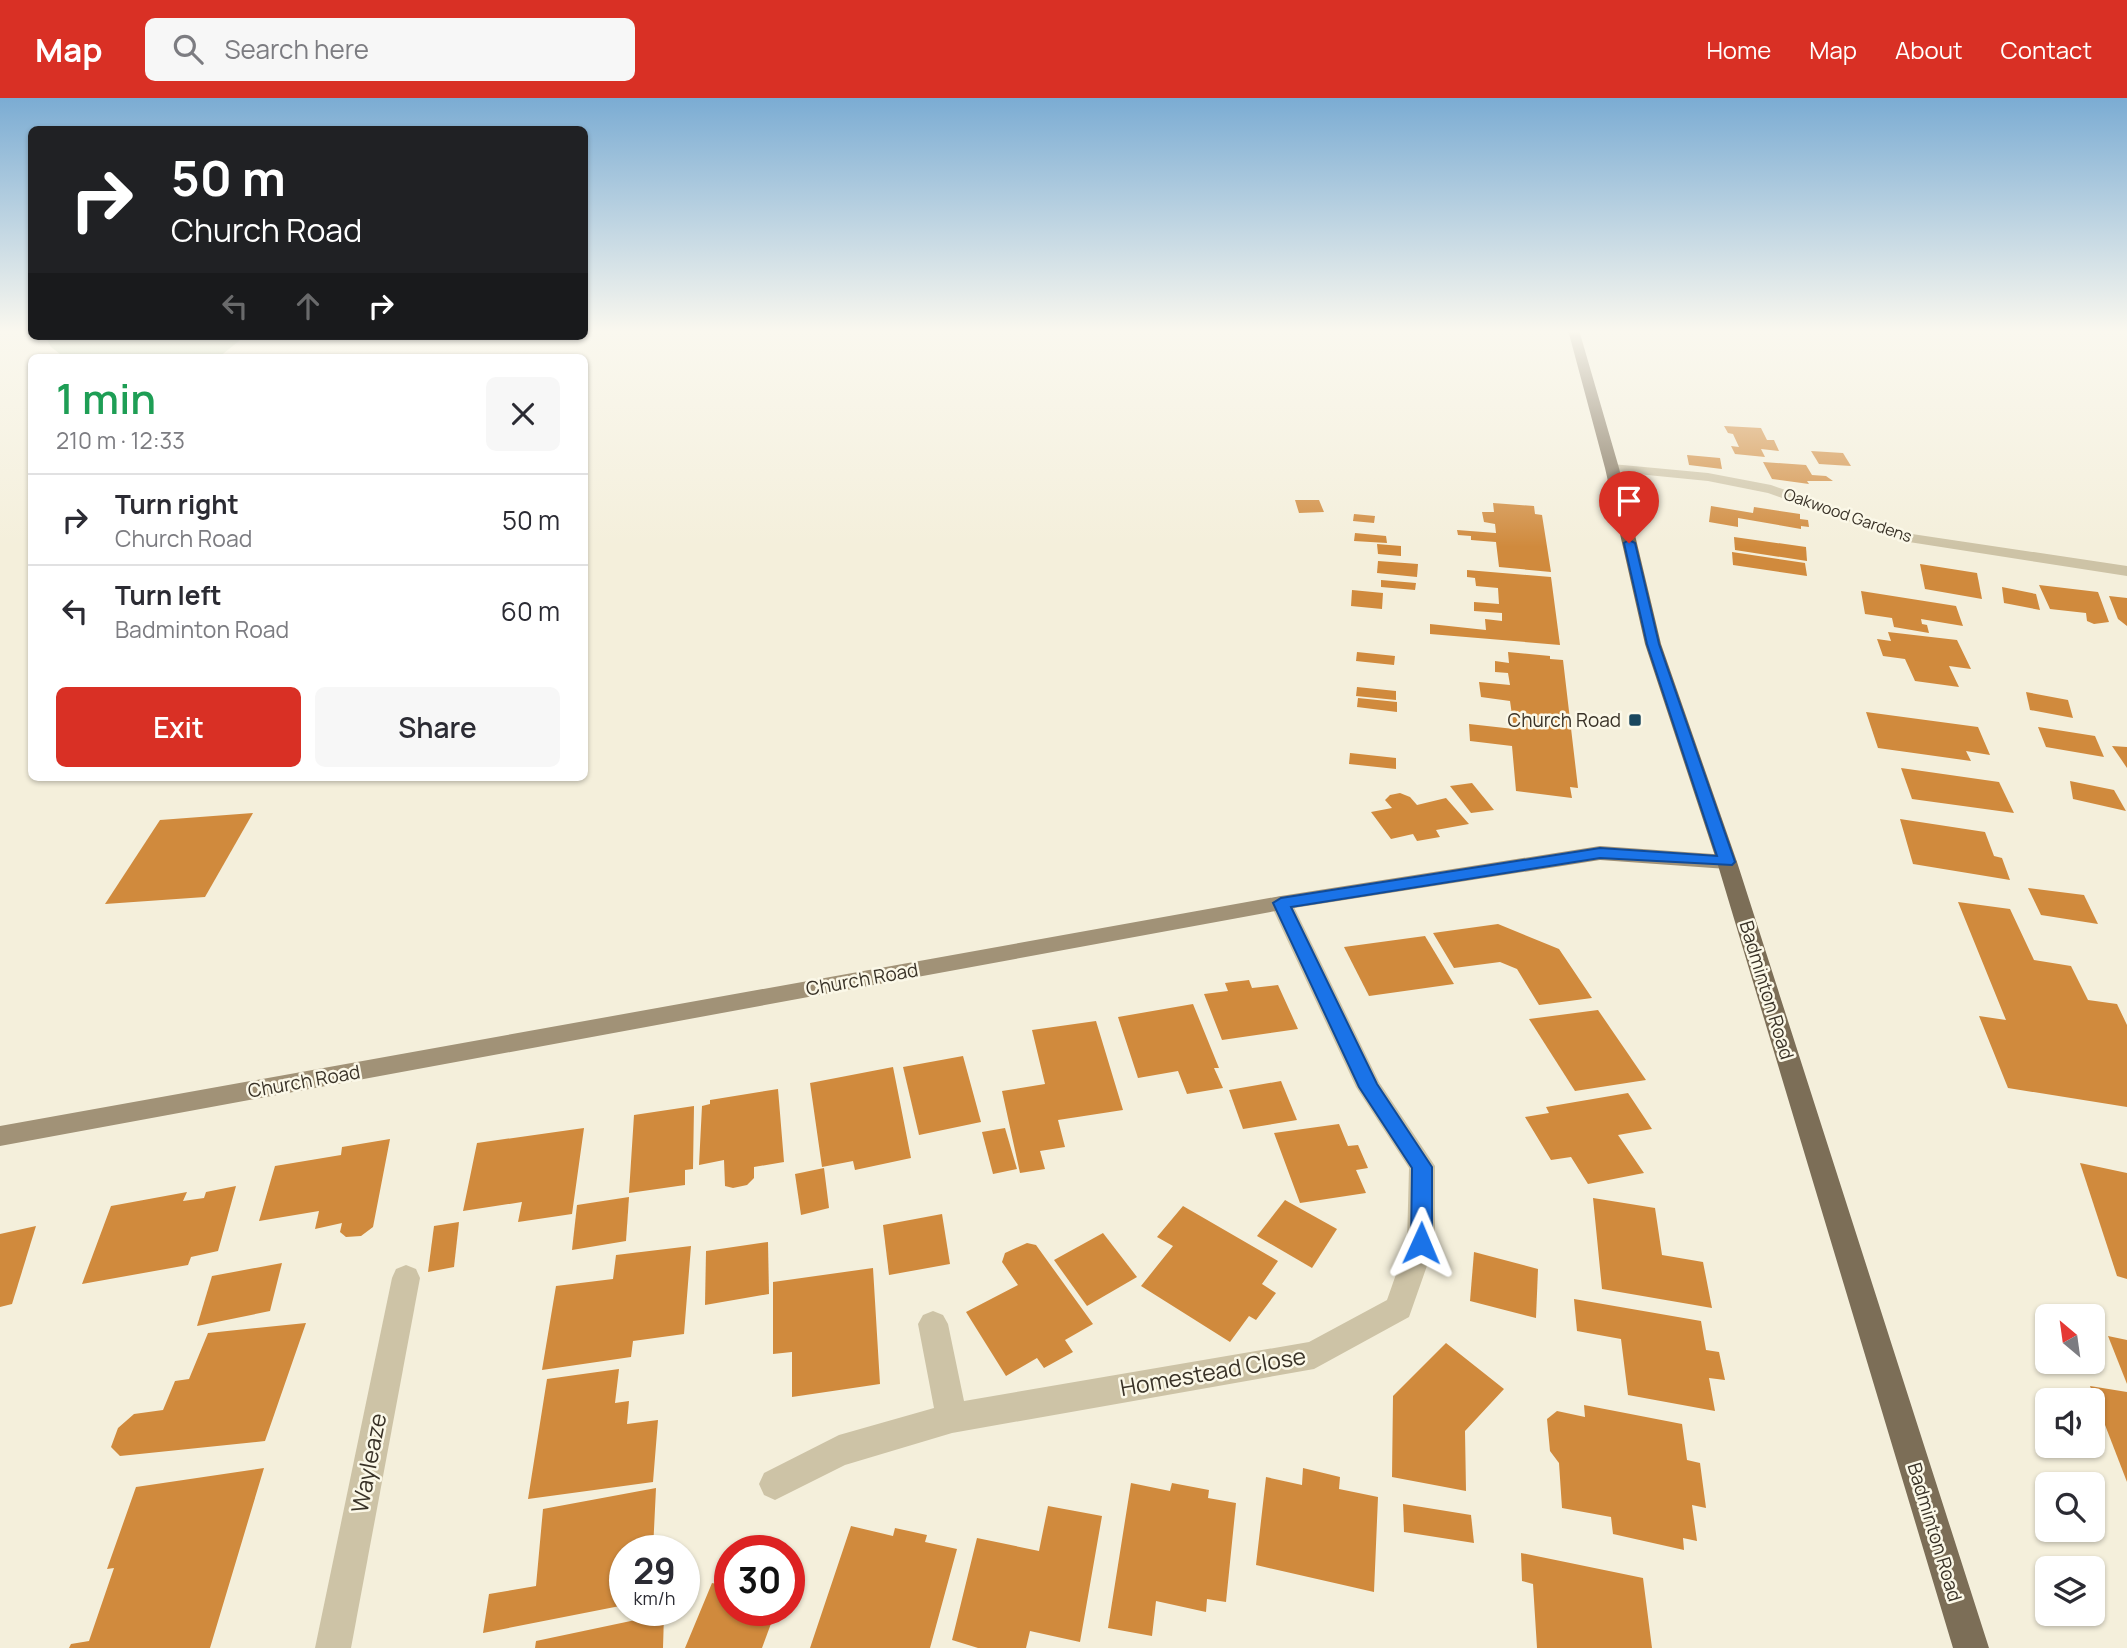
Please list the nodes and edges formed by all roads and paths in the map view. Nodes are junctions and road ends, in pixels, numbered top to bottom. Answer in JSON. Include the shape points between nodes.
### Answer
{"nodes":[{"id":1,"x":1593,"y":402,"type":"edge"},
{"id":2,"x":1612,"y":468,"type":"junction"},
{"id":3,"x":2127,"y":571,"type":"edge"},
{"id":4,"x":1727,"y":862,"type":"junction"},
{"id":5,"x":1281,"y":903,"type":"junction"},
{"id":6,"x":0,"y":1136,"type":"edge"},
{"id":7,"x":405,"y":1278,"type":"dead end"},
{"id":8,"x":933,"y":1324,"type":"dead end"},
{"id":9,"x":952,"y":1418,"type":"junction"},
{"id":10,"x":775,"y":1484,"type":"dead end"},
{"id":11,"x":333,"y":1648,"type":"edge"},
{"id":12,"x":1970,"y":1648,"type":"edge"}],
"edges":[{"from":1,"to":2,"type":"main road","name":"Badminton Road"},
{"from":2,"to":3,"type":"street","name":"Oakwood Gardens","via":[[1708,477],[1771,489],[1909,538]]},
{"from":2,"to":4,"type":"main road","name":"Badminton Road","via":[[1653,644]]},
{"from":4,"to":5,"type":"street","name":"Church Road","via":[[1600,853]]},
{"from":4,"to":12,"type":"main road","name":"Badminton Road"},
{"from":5,"to":6,"type":"street","name":"Church Road"},
{"from":5,"to":9,"type":"street","name":"Homestead Close","via":[[1369,1087],[1422,1167],[1421,1243],[1399,1308],[1314,1355]]},
{"from":7,"to":11,"type":"street","name":"Wayleaze"},
{"from":8,"to":9,"type":"street"},
{"from":9,"to":10,"type":"street","name":"Homestead Close","via":[[839,1451]]}]}
